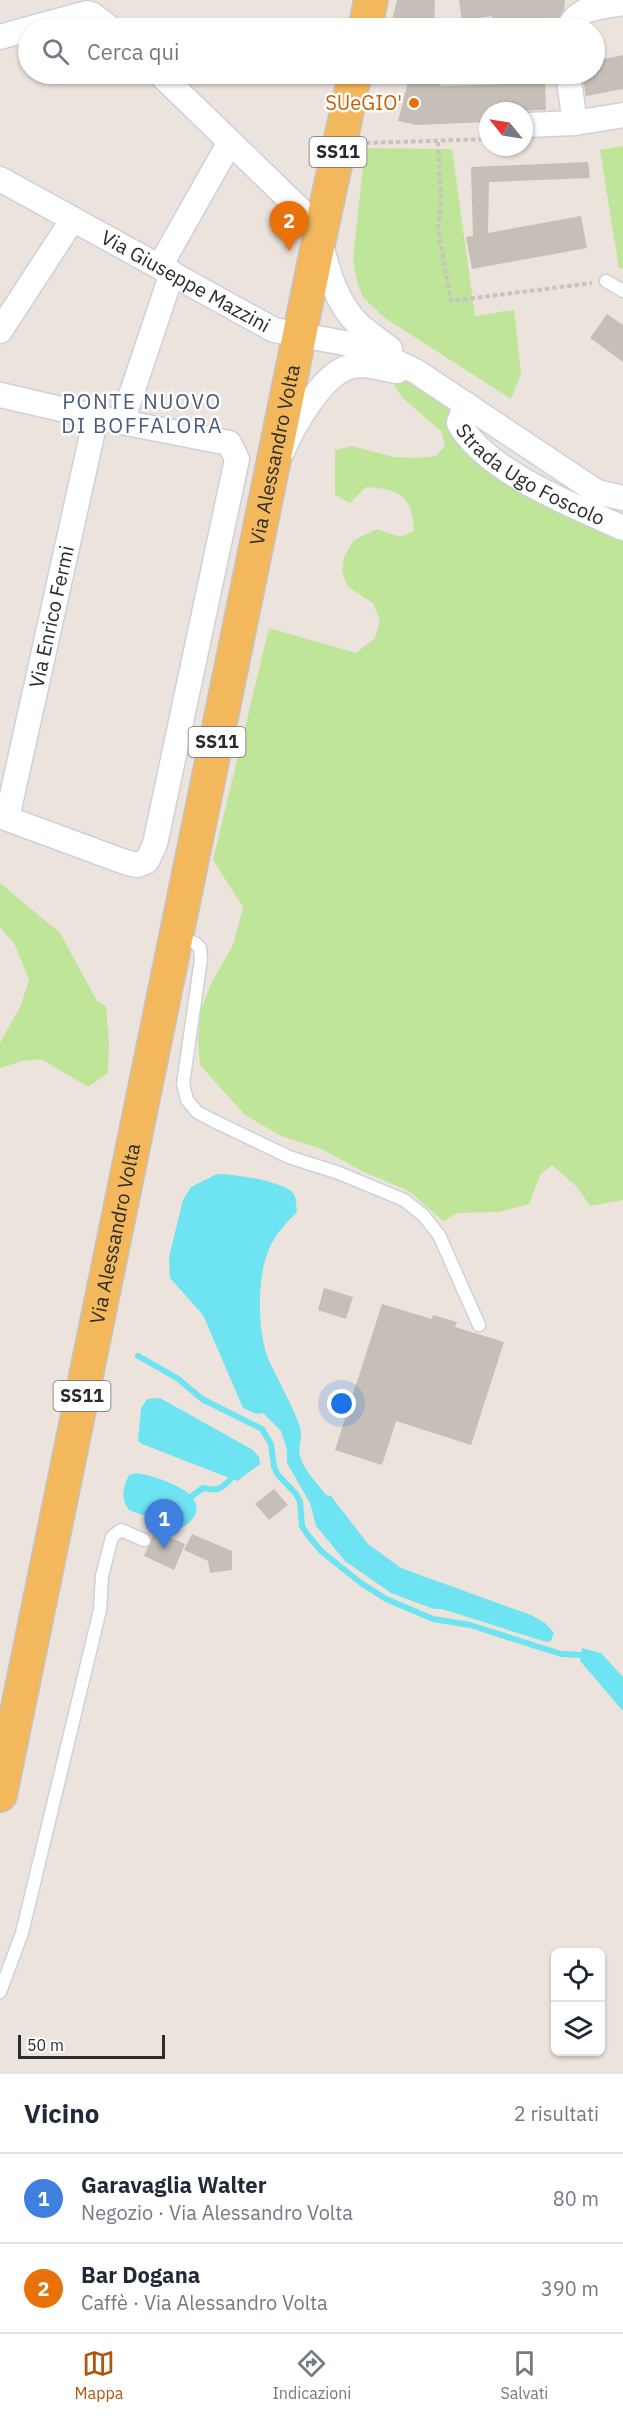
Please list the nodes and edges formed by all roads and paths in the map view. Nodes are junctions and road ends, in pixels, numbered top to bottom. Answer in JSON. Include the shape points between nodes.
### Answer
{"nodes":[{"id":1,"x":371,"y":0,"type":"edge"},
{"id":2,"x":623,"y":3,"type":"edge"},
{"id":3,"x":72,"y":18,"type":"edge"},
{"id":4,"x":97,"y":18,"type":"edge"},
{"id":5,"x":367,"y":18,"type":"edge"},
{"id":6,"x":575,"y":18,"type":"edge"},
{"id":7,"x":18,"y":32,"type":"edge"},
{"id":8,"x":0,"y":37,"type":"edge"},
{"id":9,"x":170,"y":84,"type":"edge"},
{"id":10,"x":353,"y":84,"type":"edge"},
{"id":11,"x":569,"y":84,"type":"edge"},
{"id":12,"x":623,"y":115,"type":"edge"},
{"id":13,"x":575,"y":123,"type":"junction"},
{"id":14,"x":533,"y":125,"type":"edge"},
{"id":15,"x":479,"y":140,"type":"edge"},
{"id":16,"x":230,"y":141,"type":"junction"},
{"id":17,"x":438,"y":142,"type":"junction"},
{"id":18,"x":340,"y":143,"type":"junction"},
{"id":19,"x":0,"y":179,"type":"edge"},
{"id":20,"x":73,"y":219,"type":"junction"},
{"id":21,"x":320,"y":233,"type":"junction"},
{"id":22,"x":166,"y":269,"type":"junction"},
{"id":23,"x":606,"y":281,"type":"joint"},
{"id":24,"x":623,"y":291,"type":"edge"},
{"id":25,"x":0,"y":331,"type":"edge"},
{"id":26,"x":300,"y":335,"type":"junction"},
{"id":27,"x":345,"y":368,"type":"junction"},
{"id":28,"x":417,"y":372,"type":"junction"},
{"id":29,"x":0,"y":396,"type":"edge"},
{"id":30,"x":466,"y":404,"type":"junction"},
{"id":31,"x":96,"y":417,"type":"junction"},
{"id":32,"x":122,"y":422,"type":"junction"},
{"id":33,"x":268,"y":486,"type":"junction"},
{"id":34,"x":623,"y":498,"type":"edge"},
{"id":35,"x":623,"y":528,"type":"edge"},
{"id":36,"x":192,"y":666,"type":"junction"},
{"id":37,"x":231,"y":673,"type":"junction"},
{"id":38,"x":3,"y":817,"type":"edge"},
{"id":39,"x":177,"y":938,"type":"junction"},
{"id":40,"x":479,"y":1325,"type":"dead end"},
{"id":41,"x":144,"y":1540,"type":"dead end"},
{"id":42,"x":0,"y":1795,"type":"edge"},
{"id":43,"x":0,"y":1992,"type":"edge"}],
"edges":[{"from":1,"to":5,"type":"main road"},
{"from":2,"to":6,"type":"street","via":[[584,10]]},
{"from":3,"to":4,"type":"street","via":[[87,14]]},
{"from":7,"to":8,"type":"street"},
{"from":9,"to":16,"type":"street"},
{"from":10,"to":18,"type":"main road","number":"SS11"},
{"from":11,"to":13,"type":"street"},
{"from":12,"to":13,"type":"street"},
{"from":13,"to":14,"type":"street"},
{"from":15,"to":17,"type":"path"},
{"from":16,"to":21,"type":"street"},
{"from":16,"to":22,"type":"street"},
{"from":17,"to":18,"type":"path"},
{"from":17,"to":23,"type":"path","via":[[438,230],[451,301]]},
{"from":18,"to":21,"type":"main road","number":"SS11"},
{"from":19,"to":20,"type":"street","name":"Via Giuseppe Mazzini"},
{"from":20,"to":22,"type":"street","name":"Via Giuseppe Mazzini"},
{"from":20,"to":25,"type":"street"},
{"from":21,"to":26,"type":"main road","name":"Via Alessandro Volta","number":"SS11"},
{"from":21,"to":28,"type":"street","via":[[327,268],[340,301],[359,325]]},
{"from":22,"to":26,"type":"street","name":"Via Giuseppe Mazzini","via":[[274,330]]},
{"from":22,"to":32,"type":"street"},
{"from":23,"to":24,"type":"lane"},
{"from":26,"to":27,"type":"street","via":[[326,358]]},
{"from":26,"to":28,"type":"street","name":"Via Giuseppe Mazzini","via":[[366,347]]},
{"from":26,"to":33,"type":"main road","name":"Via Alessandro Volta","number":"SS11"},
{"from":27,"to":28,"type":"street","via":[[368,365]]},
{"from":27,"to":33,"type":"street","via":[[325,384],[310,404],[287,440]]},
{"from":28,"to":30,"type":"street"},
{"from":29,"to":31,"type":"street"},
{"from":30,"to":34,"type":"street","via":[[597,492]]},
{"from":30,"to":35,"type":"street","name":"Strada Ugo Foscolo","via":[[459,423],[467,437],[510,472]]},
{"from":31,"to":32,"type":"street"},
{"from":31,"to":38,"type":"street","name":"Via Enrico Fermi"},
{"from":32,"to":36,"type":"street","name":"Via Alessandro Volta","via":[[229,443],[237,459]]},
{"from":33,"to":37,"type":"main road","name":"Via Alessandro Volta","number":"SS11"},
{"from":36,"to":37,"type":"street"},
{"from":36,"to":38,"type":"street","name":"Via Alessandro Volta","via":[[147,861],[137,865],[125,862]]},
{"from":37,"to":39,"type":"main road","name":"Via Alessandro Volta","number":"SS11"},
{"from":39,"to":40,"type":"lane","via":[[195,943],[201,959],[183,1084],[187,1100],[197,1112],[289,1157],[404,1200],[439,1235]]},
{"from":39,"to":42,"type":"main road","name":"Via Alessandro Volta","number":"SS11"},
{"from":41,"to":43,"type":"lane","via":[[121,1530],[112,1537],[102,1576],[100,1610],[22,1933]]}]}
